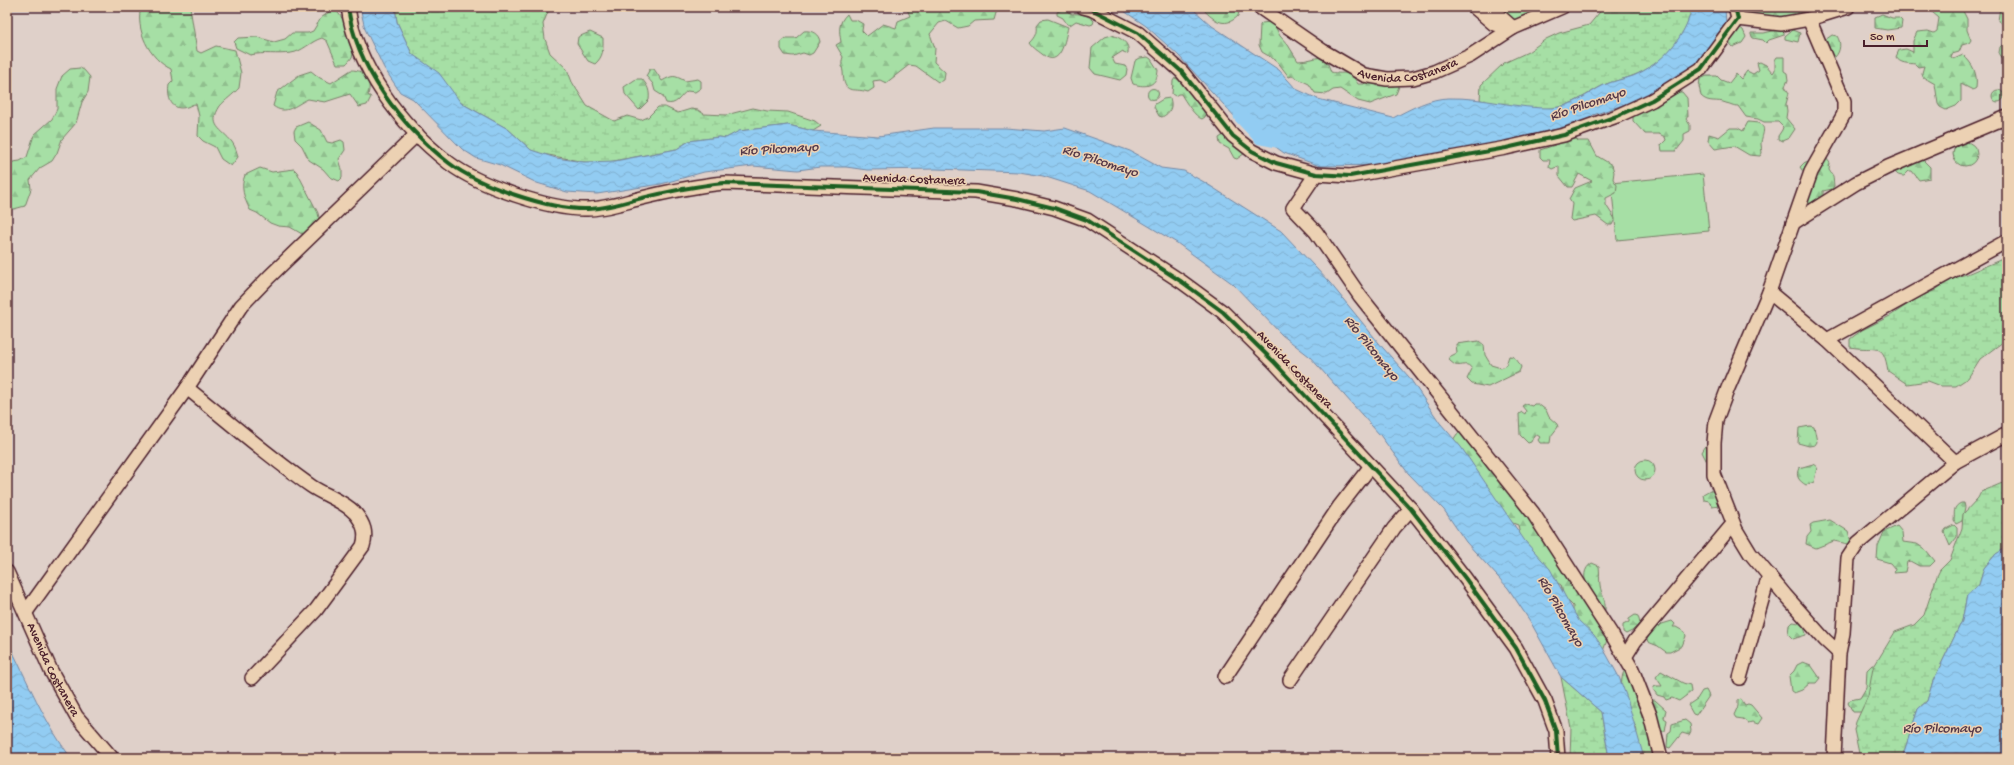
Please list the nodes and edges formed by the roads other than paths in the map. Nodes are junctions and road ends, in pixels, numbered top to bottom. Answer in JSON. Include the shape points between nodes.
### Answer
{"nodes":[{"id":1,"x":348,"y":7,"type":"edge"},
{"id":2,"x":1083,"y":7,"type":"edge"},
{"id":3,"x":1259,"y":7,"type":"edge"},
{"id":4,"x":1474,"y":7,"type":"edge"},
{"id":5,"x":1489,"y":7,"type":"edge"},
{"id":6,"x":1562,"y":7,"type":"edge"},
{"id":7,"x":1848,"y":7,"type":"edge"},
{"id":8,"x":1736,"y":13,"type":"edge"},
{"id":9,"x":1809,"y":19,"type":"junction"},
{"id":10,"x":1513,"y":28,"type":"junction"},
{"id":11,"x":2007,"y":117,"type":"edge"},
{"id":12,"x":417,"y":134,"type":"junction"},
{"id":13,"x":1316,"y":174,"type":"junction"},
{"id":14,"x":1793,"y":223,"type":"junction"},
{"id":15,"x":2007,"y":242,"type":"edge"},
{"id":16,"x":1769,"y":292,"type":"junction"},
{"id":17,"x":1827,"y":340,"type":"junction"},
{"id":18,"x":187,"y":388,"type":"junction"},
{"id":19,"x":2007,"y":434,"type":"edge"},
{"id":20,"x":1955,"y":462,"type":"junction"},
{"id":21,"x":1371,"y":466,"type":"junction"},
{"id":22,"x":1410,"y":509,"type":"junction"},
{"id":23,"x":1733,"y":524,"type":"junction"},
{"id":24,"x":7,"y":572,"type":"edge"},
{"id":25,"x":1769,"y":576,"type":"junction"},
{"id":26,"x":26,"y":612,"type":"junction"},
{"id":27,"x":1839,"y":654,"type":"junction"},
{"id":28,"x":1625,"y":657,"type":"junction"},
{"id":29,"x":1225,"y":677,"type":"dead end"},
{"id":30,"x":252,"y":678,"type":"dead end"},
{"id":31,"x":1740,"y":678,"type":"dead end"},
{"id":32,"x":1290,"y":680,"type":"dead end"},
{"id":33,"x":112,"y":758,"type":"edge"},
{"id":34,"x":1558,"y":758,"type":"edge"},
{"id":35,"x":1661,"y":758,"type":"edge"},
{"id":36,"x":1834,"y":758,"type":"edge"}],
"edges":[{"from":1,"to":12,"type":"street","name":"Avenida Costanera","via":[[359,53],[382,92]]},
{"from":2,"to":13,"type":"street","via":[[1138,32],[1182,72],[1233,136],[1252,151],[1276,163]]},
{"from":3,"to":10,"type":"street","name":"Avenida Costanera","via":[[1323,51],[1364,75],[1387,79],[1413,78],[1434,72],[1470,56]]},
{"from":4,"to":10,"type":"street","via":[[1494,24]]},
{"from":5,"to":10,"type":"street"},
{"from":6,"to":10,"type":"street","name":"Avenida Costanera"},
{"from":7,"to":9,"type":"street"},
{"from":8,"to":9,"type":"street","via":[[1781,24]]},
{"from":8,"to":13,"type":"street","via":[[1701,70],[1652,100],[1570,133],[1404,168],[1350,176]]},
{"from":9,"to":14,"type":"street","via":[[1844,101],[1844,114],[1810,172]]},
{"from":11,"to":14,"type":"street","via":[[1888,167],[1856,183]]},
{"from":12,"to":18,"type":"street","via":[[241,306]]},
{"from":12,"to":21,"type":"street","name":"Avenida Costanera","via":[[450,164],[493,187],[565,208],[589,210],[696,186],[724,183],[976,192],[1054,208],[1087,220],[1223,312],[1273,361]]},
{"from":13,"to":28,"type":"street","via":[[1293,208],[1316,232],[1360,296],[1533,513]]},
{"from":14,"to":16,"type":"street"},
{"from":15,"to":17,"type":"street"},
{"from":16,"to":17,"type":"street"},
{"from":16,"to":23,"type":"street","via":[[1716,420],[1714,474]]},
{"from":17,"to":20,"type":"street"},
{"from":18,"to":26,"type":"street"},
{"from":18,"to":30,"type":"street","via":[[312,487],[353,511],[363,523],[366,535],[363,546],[316,610]]},
{"from":19,"to":20,"type":"street"},
{"from":20,"to":27,"type":"street","via":[[1858,543],[1848,558]]},
{"from":21,"to":22,"type":"street","name":"Avenida Costanera"},
{"from":21,"to":29,"type":"street","via":[[1340,506]]},
{"from":22,"to":32,"type":"street","via":[[1394,528]]},
{"from":22,"to":34,"type":"street","name":"Avenida Costanera","via":[[1516,648],[1545,700],[1556,731]]},
{"from":23,"to":25,"type":"street","via":[[1750,553]]},
{"from":23,"to":28,"type":"street","via":[[1635,641]]},
{"from":24,"to":26,"type":"street","name":"Avenida Costanera"},
{"from":25,"to":27,"type":"street"},
{"from":25,"to":31,"type":"street"},
{"from":26,"to":33,"type":"street","name":"Avenida Costanera","via":[[51,671],[76,716]]},
{"from":27,"to":36,"type":"street"},
{"from":28,"to":35,"type":"street","via":[[1650,715]]}]}
